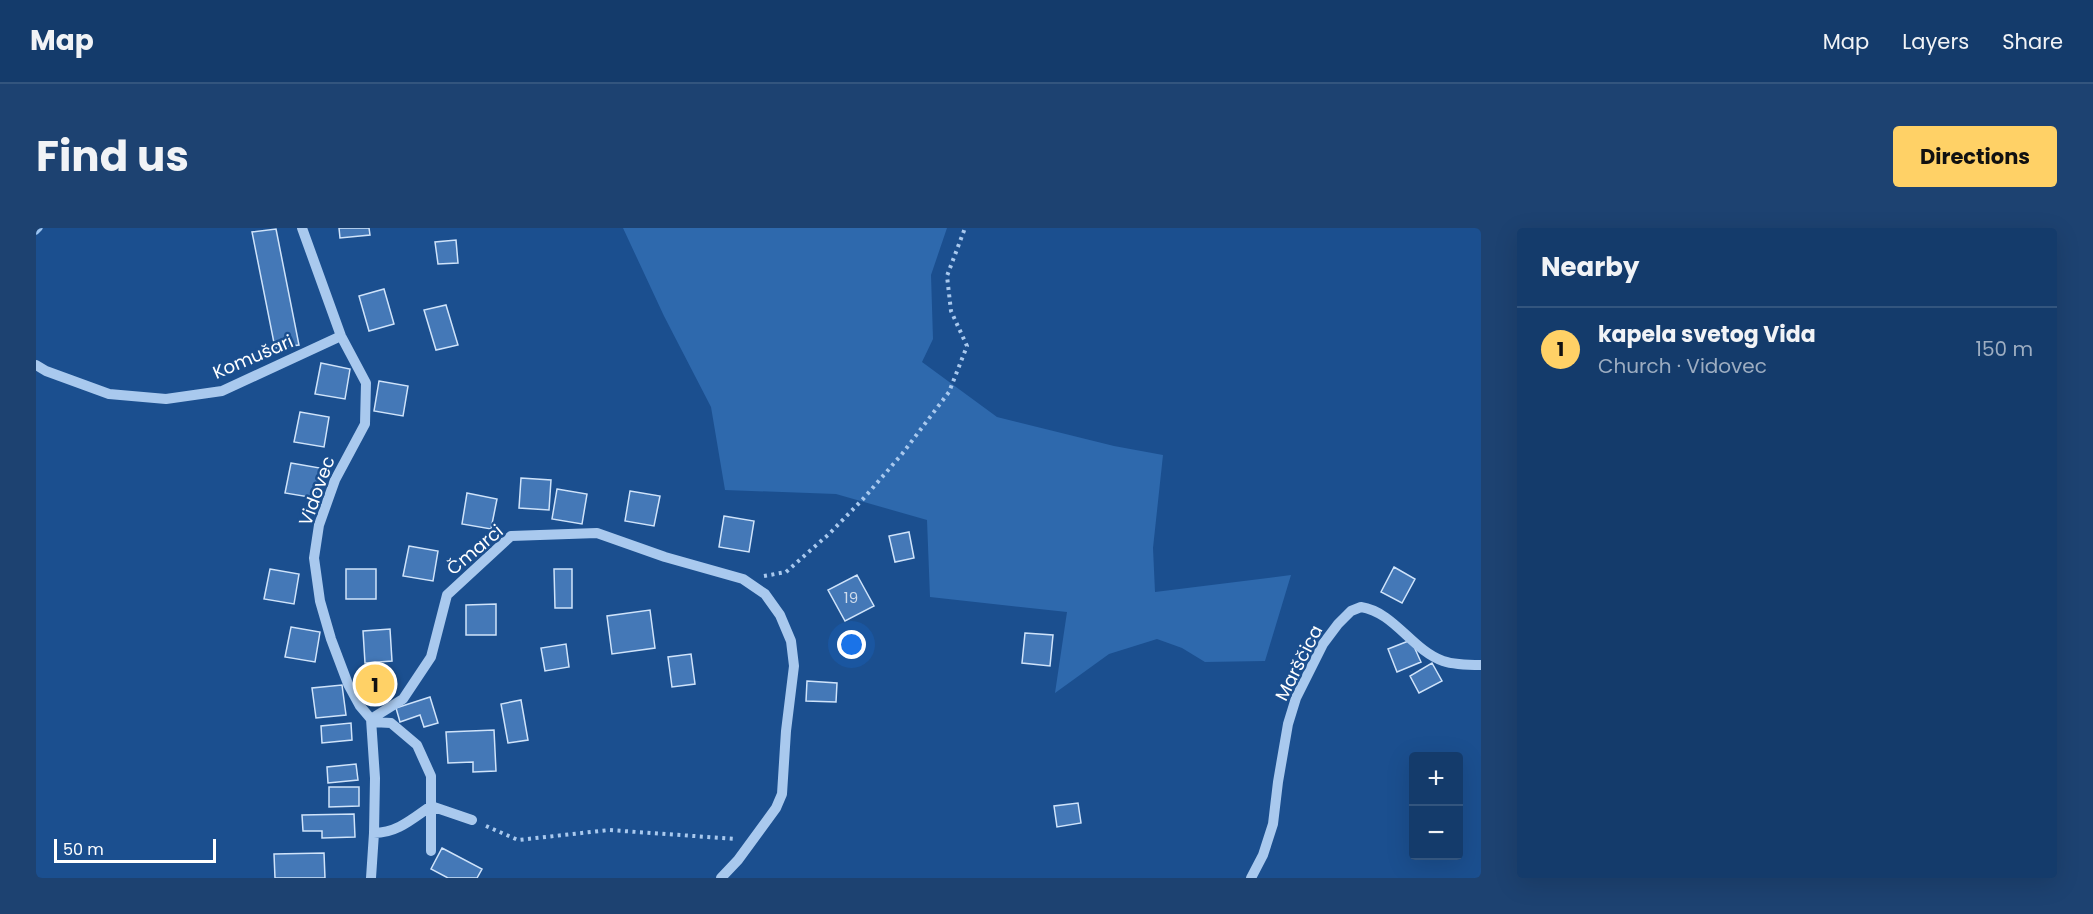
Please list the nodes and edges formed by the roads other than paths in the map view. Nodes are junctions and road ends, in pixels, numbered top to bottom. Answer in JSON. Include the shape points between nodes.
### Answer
{"nodes":[{"id":1,"x":302,"y":228,"type":"edge"},
{"id":2,"x":341,"y":336,"type":"junction"},
{"id":3,"x":36,"y":365,"type":"edge"},
{"id":4,"x":1481,"y":665,"type":"edge"},
{"id":5,"x":372,"y":721,"type":"junction"},
{"id":6,"x":430,"y":807,"type":"junction"},
{"id":7,"x":472,"y":820,"type":"road end"},
{"id":8,"x":374,"y":833,"type":"junction"},
{"id":9,"x":430,"y":851,"type":"dead end"},
{"id":10,"x":371,"y":878,"type":"edge"},
{"id":11,"x":721,"y":878,"type":"edge"},
{"id":12,"x":1251,"y":878,"type":"edge"}],
"edges":[{"from":1,"to":2,"type":"street","name":"Vidovec"},
{"from":2,"to":3,"type":"street","name":"Komušari","via":[[222,391],[166,399],[109,394]]},
{"from":2,"to":5,"type":"street","name":"Vidovec","via":[[366,383],[365,424],[335,480],[319,525],[314,558],[331,639],[348,684]]},
{"from":4,"to":12,"type":"street","name":"Marščica","via":[[1443,661],[1379,613],[1361,607],[1351,611],[1323,644],[1296,698],[1288,724],[1273,824]]},
{"from":5,"to":6,"type":"street","via":[[391,723],[417,745],[431,776]]},
{"from":5,"to":8,"type":"street"},
{"from":5,"to":11,"type":"street","name":"Čmarci","via":[[403,699],[430,657],[447,595],[511,536],[597,533],[743,579],[765,594],[780,615],[791,641],[794,666],[782,794],[776,808]]},
{"from":6,"to":7,"type":"street"},
{"from":6,"to":8,"type":"street","via":[[401,828]]},
{"from":6,"to":9,"type":"street"},
{"from":8,"to":10,"type":"street"}]}
